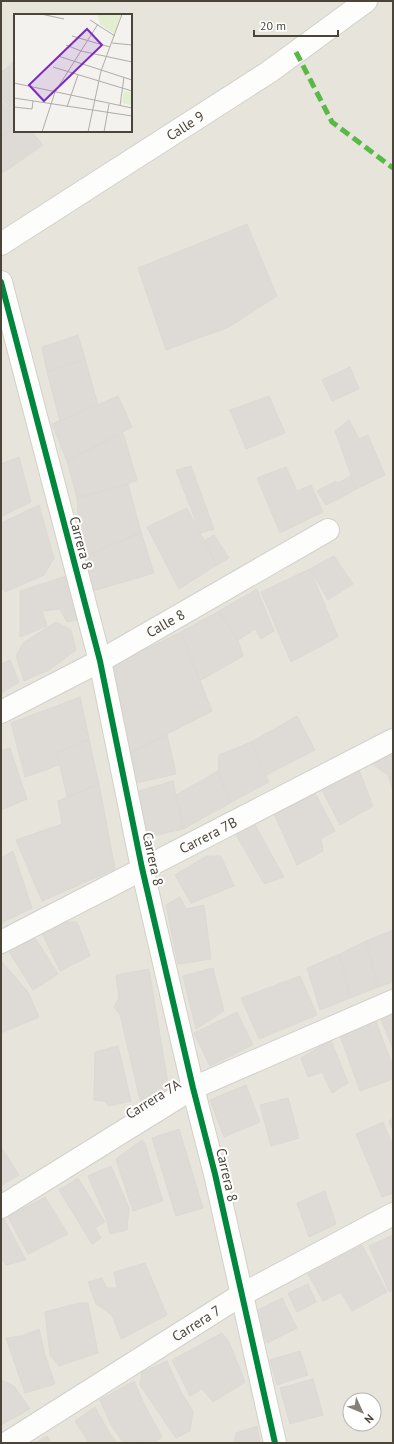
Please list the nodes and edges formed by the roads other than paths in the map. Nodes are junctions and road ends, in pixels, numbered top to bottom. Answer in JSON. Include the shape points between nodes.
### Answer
{"nodes":[{"id":1,"x":366,"y":1,"type":"edge"},
{"id":2,"x":1,"y":244,"type":"edge"},
{"id":3,"x":1,"y":282,"type":"edge"},
{"id":4,"x":328,"y":530,"type":"dead end"},
{"id":5,"x":100,"y":661,"type":"junction"},
{"id":6,"x":1,"y":712,"type":"edge"},
{"id":7,"x":393,"y":740,"type":"edge"},
{"id":8,"x":142,"y":868,"type":"junction"},
{"id":9,"x":1,"y":942,"type":"edge"},
{"id":10,"x":393,"y":1000,"type":"edge"},
{"id":11,"x":193,"y":1088,"type":"junction"},
{"id":12,"x":1,"y":1207,"type":"edge"},
{"id":13,"x":393,"y":1214,"type":"edge"},
{"id":14,"x":241,"y":1295,"type":"junction"},
{"id":15,"x":6,"y":1443,"type":"edge"},
{"id":16,"x":275,"y":1443,"type":"edge"}],
"edges":[{"from":1,"to":2,"type":"street","name":"Calle 9","via":[[269,72]]},
{"from":3,"to":5,"type":"street","name":"Carrera 8"},
{"from":4,"to":5,"type":"street","name":"Calle 8"},
{"from":5,"to":6,"type":"street","name":"Calle 8"},
{"from":5,"to":8,"type":"street","name":"Carrera 8"},
{"from":7,"to":8,"type":"street","name":"Carrera 7B"},
{"from":8,"to":9,"type":"street","name":"Carrera 7B"},
{"from":8,"to":11,"type":"street","name":"Carrera 8"},
{"from":10,"to":11,"type":"street","name":"Carrera 7A"},
{"from":11,"to":12,"type":"street","name":"Carrera 7A"},
{"from":11,"to":14,"type":"street","name":"Carrera 8","via":[[215,1174]]},
{"from":13,"to":14,"type":"street","name":"Carrera 7"},
{"from":14,"to":15,"type":"street","name":"Carrera 7"},
{"from":14,"to":16,"type":"street","name":"Carrera 8"}]}
